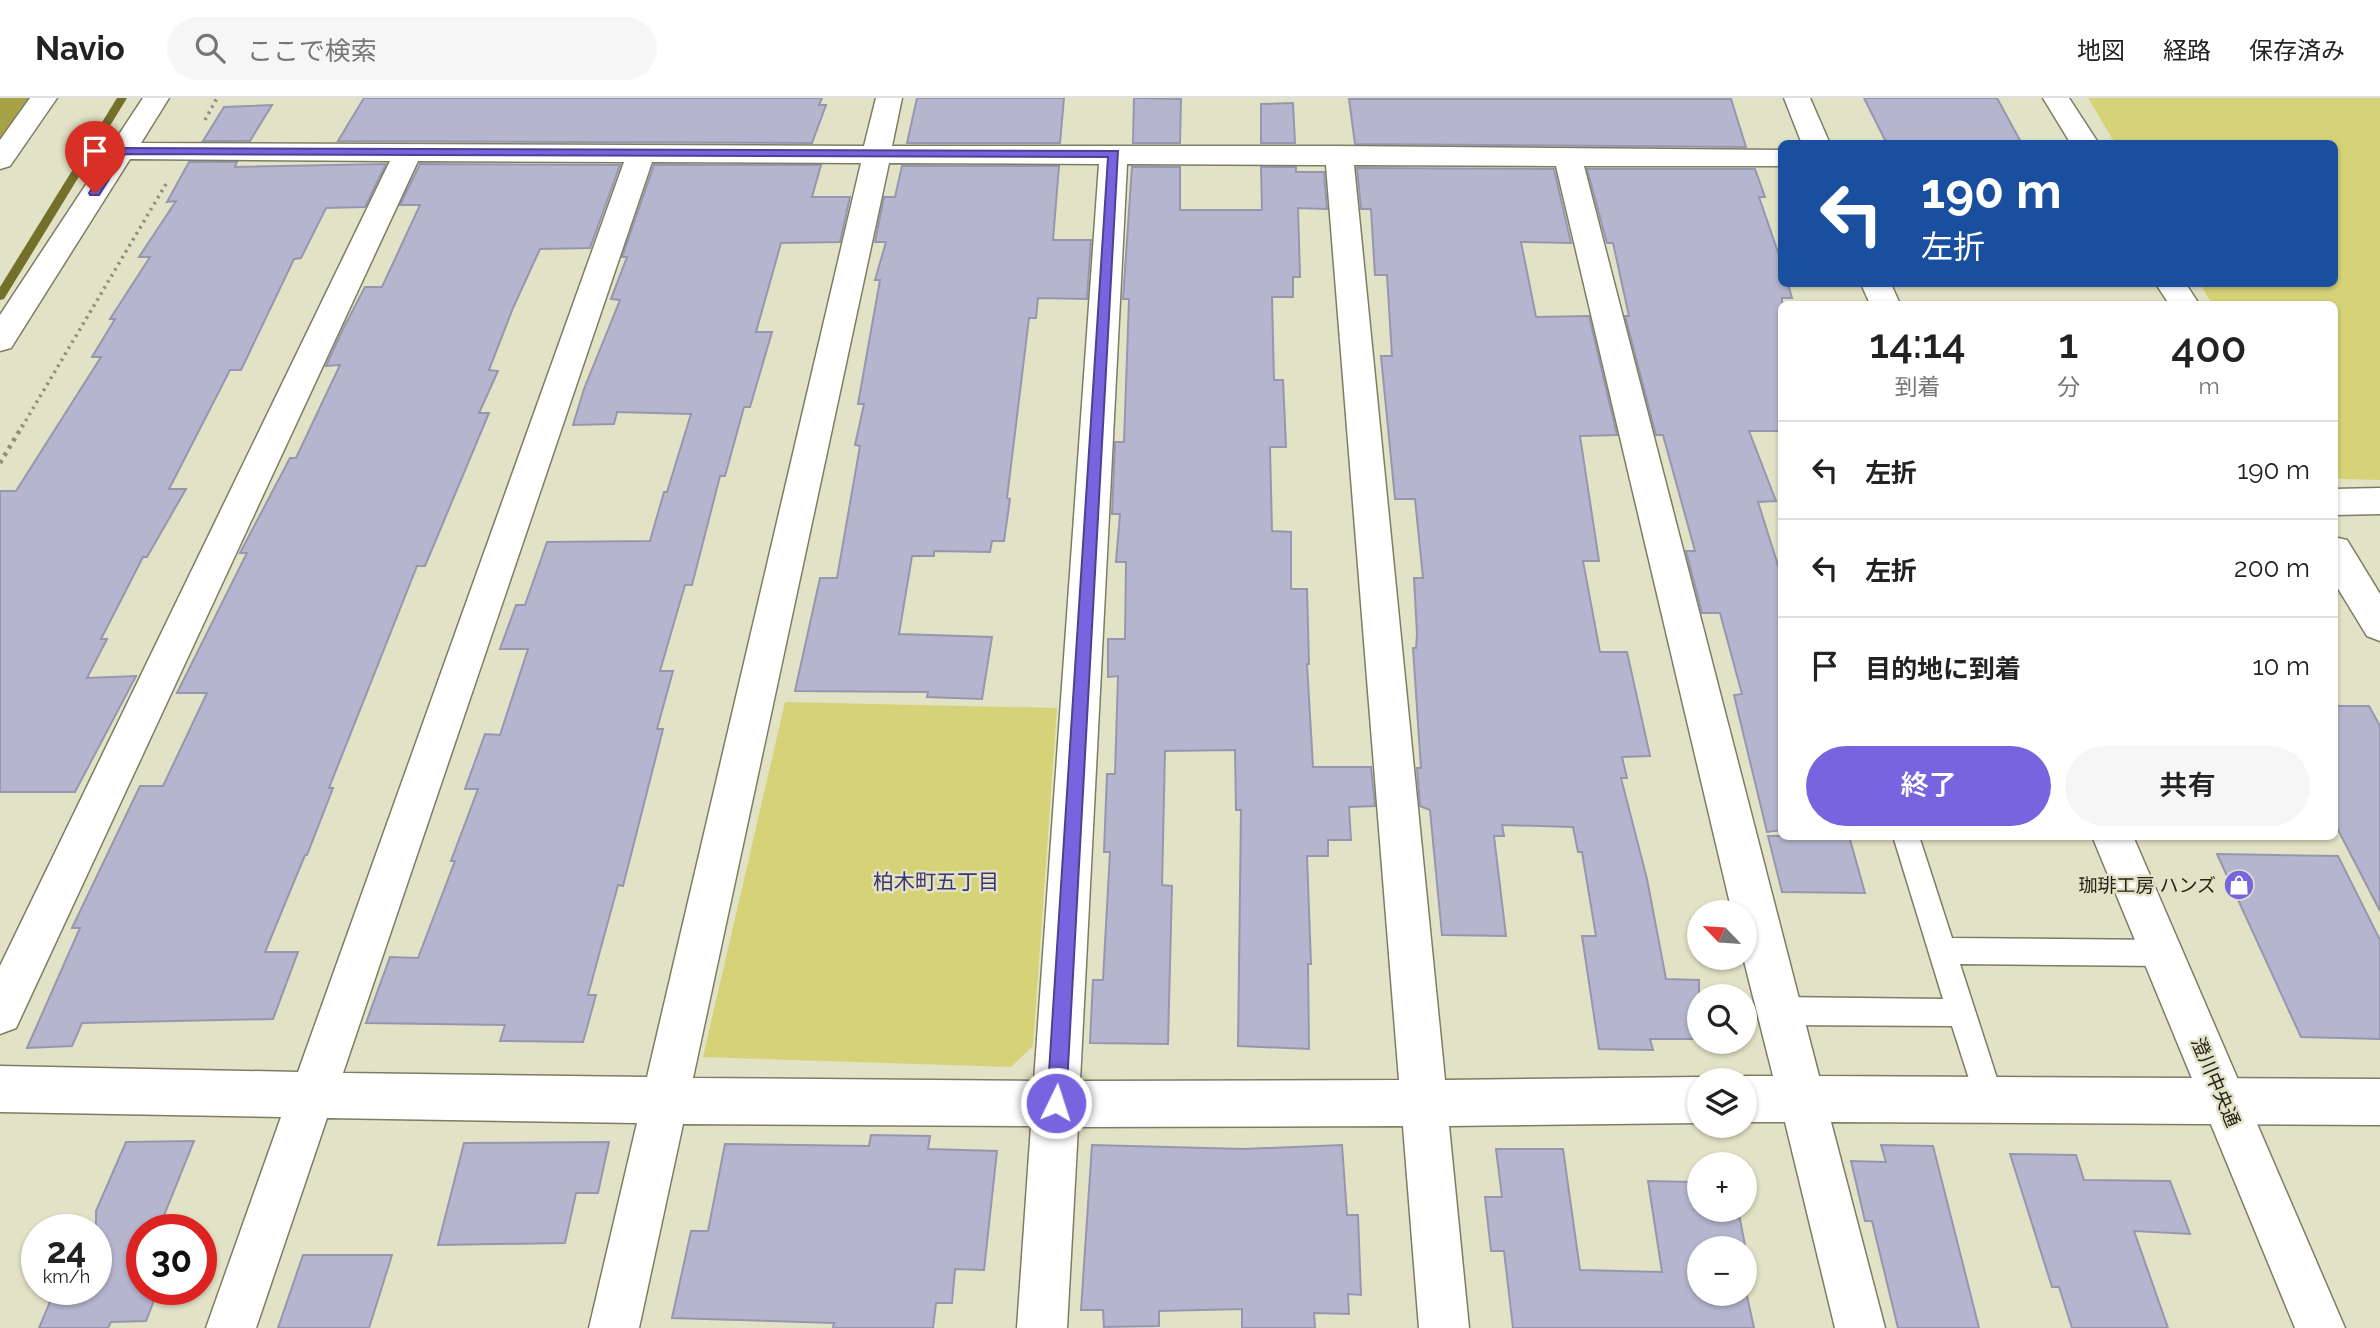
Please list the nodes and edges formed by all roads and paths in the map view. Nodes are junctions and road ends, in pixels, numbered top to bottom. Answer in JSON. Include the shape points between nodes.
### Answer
{"nodes":[{"id":1,"x":44,"y":98,"type":"edge"},
{"id":2,"x":156,"y":98,"type":"edge"},
{"id":3,"x":217,"y":98,"type":"edge"},
{"id":4,"x":889,"y":98,"type":"edge"},
{"id":5,"x":1797,"y":98,"type":"edge"},
{"id":6,"x":2056,"y":98,"type":"edge"},
{"id":7,"x":1814,"y":140,"type":"edge"},
{"id":8,"x":2082,"y":140,"type":"edge"},
{"id":9,"x":122,"y":151,"type":"junction"},
{"id":10,"x":186,"y":151,"type":"junction"},
{"id":11,"x":410,"y":151,"type":"junction"},
{"id":12,"x":641,"y":152,"type":"junction"},
{"id":13,"x":876,"y":153,"type":"junction"},
{"id":14,"x":1114,"y":153,"type":"junction"},
{"id":15,"x":1339,"y":154,"type":"junction"},
{"id":16,"x":1568,"y":156,"type":"junction"},
{"id":17,"x":1778,"y":158,"type":"edge"},
{"id":18,"x":0,"y":160,"type":"edge"},
{"id":19,"x":0,"y":340,"type":"edge"},
{"id":20,"x":0,"y":463,"type":"edge"},
{"id":21,"x":2338,"y":502,"type":"edge"},
{"id":22,"x":2380,"y":502,"type":"edge"},
{"id":23,"x":2338,"y":557,"type":"edge"},
{"id":24,"x":2380,"y":626,"type":"edge"},
{"id":25,"x":1907,"y":840,"type":"edge"},
{"id":26,"x":2114,"y":840,"type":"edge"},
{"id":27,"x":1942,"y":951,"type":"junction"},
{"id":28,"x":2162,"y":953,"type":"junction"},
{"id":29,"x":1777,"y":1011,"type":"junction"},
{"id":30,"x":0,"y":1013,"type":"edge"},
{"id":31,"x":1962,"y":1013,"type":"junction"},
{"id":32,"x":0,"y":1089,"type":"edge"},
{"id":33,"x":310,"y":1096,"type":"junction"},
{"id":34,"x":1802,"y":1098,"type":"junction"},
{"id":35,"x":1757,"y":1099,"type":"edge"},
{"id":36,"x":1687,"y":1100,"type":"edge"},
{"id":37,"x":1989,"y":1100,"type":"junction"},
{"id":38,"x":665,"y":1101,"type":"junction"},
{"id":39,"x":2225,"y":1102,"type":"junction"},
{"id":40,"x":2380,"y":1102,"type":"edge"},
{"id":41,"x":1056,"y":1103,"type":"junction"},
{"id":42,"x":1423,"y":1104,"type":"junction"},
{"id":43,"x":231,"y":1328,"type":"edge"},
{"id":44,"x":614,"y":1328,"type":"edge"},
{"id":45,"x":1042,"y":1328,"type":"edge"},
{"id":46,"x":1444,"y":1328,"type":"edge"},
{"id":47,"x":1860,"y":1328,"type":"edge"},
{"id":48,"x":2320,"y":1328,"type":"edge"}],
"edges":[{"from":1,"to":18,"type":"street"},
{"from":2,"to":9,"type":"street"},
{"from":3,"to":10,"type":"path"},
{"from":4,"to":13,"type":"street"},
{"from":5,"to":7,"type":"street"},
{"from":6,"to":8,"type":"street"},
{"from":9,"to":10,"type":"street"},
{"from":9,"to":19,"type":"street"},
{"from":10,"to":11,"type":"street"},
{"from":10,"to":20,"type":"path"},
{"from":11,"to":12,"type":"street"},
{"from":11,"to":30,"type":"street"},
{"from":12,"to":13,"type":"street"},
{"from":12,"to":33,"type":"street"},
{"from":13,"to":14,"type":"street"},
{"from":13,"to":38,"type":"street"},
{"from":14,"to":15,"type":"street"},
{"from":14,"to":41,"type":"street"},
{"from":15,"to":16,"type":"street"},
{"from":15,"to":42,"type":"street"},
{"from":16,"to":17,"type":"street"},
{"from":16,"to":29,"type":"street"},
{"from":21,"to":22,"type":"street"},
{"from":23,"to":24,"type":"street"},
{"from":25,"to":27,"type":"lane"},
{"from":26,"to":28,"type":"street","name":"澄川中央通"},
{"from":27,"to":28,"type":"lane"},
{"from":27,"to":31,"type":"lane"},
{"from":28,"to":39,"type":"street","name":"澄川中央通"},
{"from":29,"to":31,"type":"lane"},
{"from":29,"to":34,"type":"street"},
{"from":31,"to":37,"type":"lane"},
{"from":32,"to":33,"type":"street"},
{"from":33,"to":38,"type":"street"},
{"from":33,"to":43,"type":"street"},
{"from":34,"to":35,"type":"street"},
{"from":34,"to":37,"type":"street"},
{"from":34,"to":47,"type":"street"},
{"from":36,"to":42,"type":"street"},
{"from":37,"to":39,"type":"street"},
{"from":38,"to":41,"type":"street"},
{"from":38,"to":44,"type":"street"},
{"from":39,"to":40,"type":"street"},
{"from":39,"to":48,"type":"street","name":"澄川中央通"},
{"from":41,"to":42,"type":"street"},
{"from":41,"to":45,"type":"street"},
{"from":42,"to":46,"type":"street"}]}
